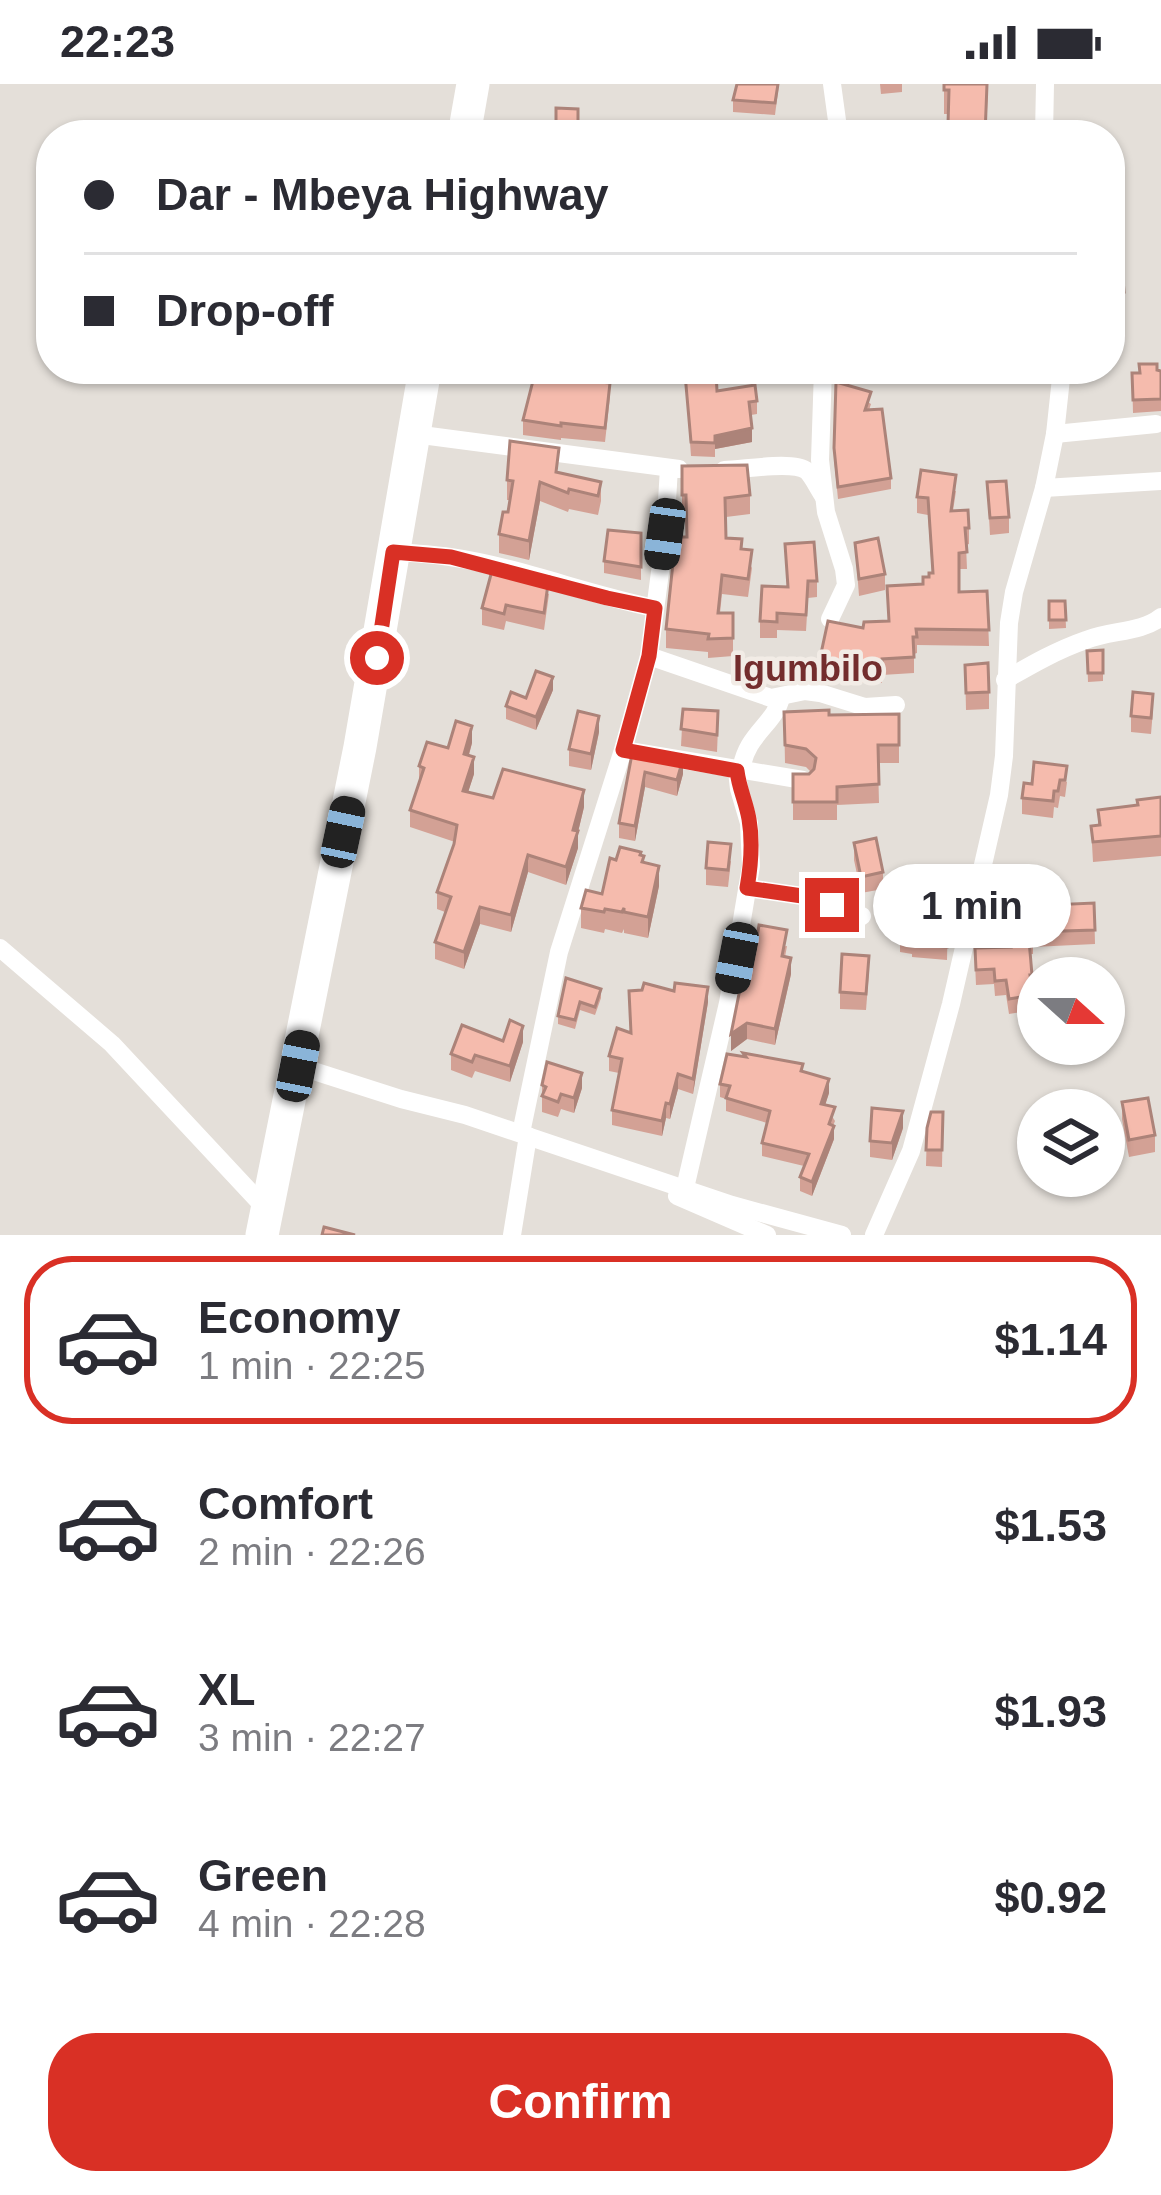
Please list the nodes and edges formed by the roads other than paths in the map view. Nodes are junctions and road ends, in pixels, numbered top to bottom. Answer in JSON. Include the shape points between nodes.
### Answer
{"nodes":[{"id":1,"x":473,"y":84,"type":"edge"},
{"id":2,"x":832,"y":84,"type":"edge"},
{"id":3,"x":1045,"y":84,"type":"edge"},
{"id":4,"x":1042,"y":106,"type":"junction"},
{"id":5,"x":467,"y":120,"type":"edge"},
{"id":6,"x":838,"y":120,"type":"edge"},
{"id":7,"x":1036,"y":120,"type":"edge"},
{"id":8,"x":1043,"y":120,"type":"edge"},
{"id":9,"x":422,"y":384,"type":"edge"},
{"id":10,"x":823,"y":384,"type":"edge"},
{"id":11,"x":1060,"y":384,"type":"edge"},
{"id":12,"x":1156,"y":424,"type":"dead end"},
{"id":13,"x":414,"y":434,"type":"junction"},
{"id":14,"x":1055,"y":434,"type":"junction"},
{"id":15,"x":669,"y":468,"type":"junction"},
{"id":16,"x":690,"y":469,"type":"edge"},
{"id":17,"x":711,"y":470,"type":"edge"},
{"id":18,"x":1161,"y":482,"type":"edge"},
{"id":19,"x":1044,"y":488,"type":"junction"},
{"id":20,"x":824,"y":497,"type":"junction"},
{"id":21,"x":393,"y":552,"type":"junction"},
{"id":22,"x":655,"y":608,"type":"junction"},
{"id":23,"x":1161,"y":617,"type":"edge"},
{"id":24,"x":830,"y":619,"type":"edge"},
{"id":25,"x":649,"y":656,"type":"junction"},
{"id":26,"x":1005,"y":680,"type":"junction"},
{"id":27,"x":781,"y":697,"type":"junction"},
{"id":28,"x":896,"y":705,"type":"dead end"},
{"id":29,"x":623,"y":750,"type":"junction"},
{"id":30,"x":739,"y":771,"type":"junction"},
{"id":31,"x":803,"y":780,"type":"edge"},
{"id":32,"x":747,"y":888,"type":"junction"},
{"id":33,"x":862,"y":916,"type":"dead end"},
{"id":34,"x":0,"y":948,"type":"edge"},
{"id":35,"x":298,"y":1066,"type":"junction"},
{"id":36,"x":524,"y":1134,"type":"junction"},
{"id":37,"x":637,"y":1171,"type":"junction"},
{"id":38,"x":686,"y":1188,"type":"junction"},
{"id":39,"x":265,"y":1223,"type":"edge"},
{"id":40,"x":512,"y":1235,"type":"edge"},
{"id":41,"x":767,"y":1235,"type":"edge"},
{"id":42,"x":842,"y":1235,"type":"edge"},
{"id":43,"x":874,"y":1235,"type":"edge"}],
"edges":[{"from":1,"to":5,"type":"highway"},
{"from":2,"to":6,"type":"street"},
{"from":3,"to":4,"type":"street"},
{"from":4,"to":7,"type":"street"},
{"from":4,"to":8,"type":"street"},
{"from":9,"to":13,"type":"highway"},
{"from":10,"to":20,"type":"street"},
{"from":11,"to":14,"type":"street"},
{"from":12,"to":14,"type":"street"},
{"from":13,"to":15,"type":"street"},
{"from":13,"to":21,"type":"highway"},
{"from":14,"to":19,"type":"street"},
{"from":15,"to":16,"type":"street"},
{"from":15,"to":22,"type":"street"},
{"from":17,"to":20,"type":"street","via":[[800,468]]},
{"from":18,"to":19,"type":"street"},
{"from":19,"to":26,"type":"street","via":[[1014,592]]},
{"from":20,"to":24,"type":"street","via":[[846,585]]},
{"from":21,"to":22,"type":"street","via":[[451,557]]},
{"from":21,"to":35,"type":"highway"},
{"from":22,"to":25,"type":"street"},
{"from":23,"to":26,"type":"street","via":[[1087,639]]},
{"from":25,"to":27,"type":"street"},
{"from":25,"to":29,"type":"street"},
{"from":26,"to":43,"type":"street","via":[[999,795],[950,1004],[911,1151]]},
{"from":27,"to":28,"type":"street","via":[[820,693],[865,707]]},
{"from":27,"to":30,"type":"street"},
{"from":29,"to":30,"type":"street"},
{"from":29,"to":36,"type":"street","via":[[559,952]]},
{"from":30,"to":31,"type":"street"},
{"from":30,"to":32,"type":"street","via":[[752,856]]},
{"from":32,"to":33,"type":"street"},
{"from":32,"to":38,"type":"street"},
{"from":34,"to":39,"type":"street","via":[[112,1044]]},
{"from":35,"to":36,"type":"street"},
{"from":35,"to":39,"type":"highway"},
{"from":36,"to":37,"type":"street"},
{"from":36,"to":40,"type":"street"},
{"from":37,"to":38,"type":"street"},
{"from":37,"to":41,"type":"street"},
{"from":38,"to":42,"type":"street"}]}
